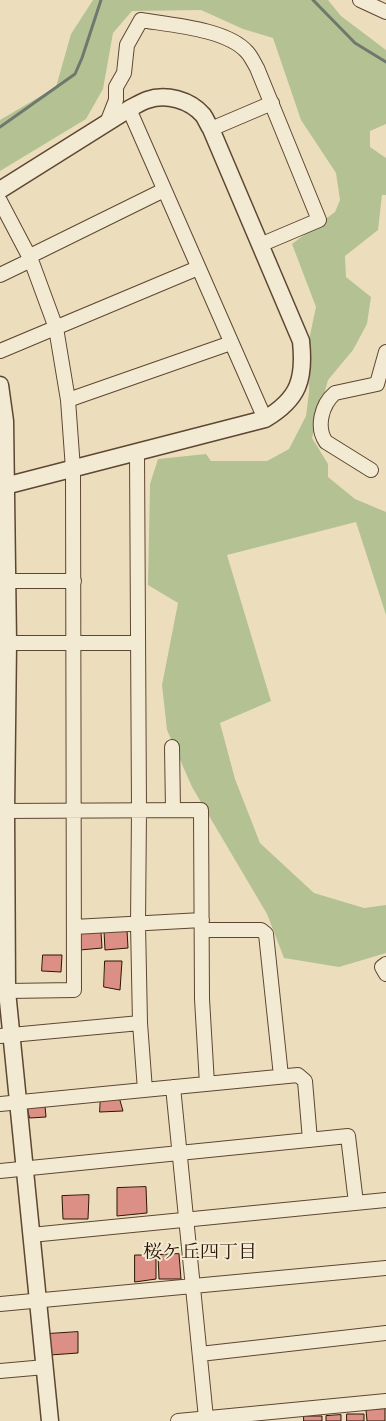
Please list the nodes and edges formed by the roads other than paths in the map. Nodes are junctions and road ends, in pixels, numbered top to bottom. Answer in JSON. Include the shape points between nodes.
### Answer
{"nodes":[{"id":1,"x":360,"y":0,"type":"edge"},
{"id":2,"x":386,"y":12,"type":"edge"},
{"id":3,"x":272,"y":103,"type":"junction"},
{"id":4,"x":129,"y":109,"type":"junction"},
{"id":5,"x":107,"y":123,"type":"junction"},
{"id":6,"x":211,"y":129,"type":"junction"},
{"id":7,"x":0,"y":190,"type":"edge"},
{"id":8,"x":164,"y":190,"type":"junction"},
{"id":9,"x":0,"y":201,"type":"edge"},
{"id":10,"x":260,"y":245,"type":"junction"},
{"id":11,"x":30,"y":258,"type":"junction"},
{"id":12,"x":198,"y":268,"type":"junction"},
{"id":13,"x":0,"y":275,"type":"edge"},
{"id":14,"x":56,"y":328,"type":"junction"},
{"id":15,"x":231,"y":343,"type":"junction"},
{"id":16,"x":0,"y":350,"type":"edge"},
{"id":17,"x":386,"y":352,"type":"edge"},
{"id":18,"x":0,"y":385,"type":"edge"},
{"id":19,"x":68,"y":400,"type":"junction"},
{"id":20,"x":265,"y":419,"type":"junction"},
{"id":21,"x":2,"y":421,"type":"edge"},
{"id":22,"x":137,"y":453,"type":"junction"},
{"id":23,"x":73,"y":469,"type":"junction"},
{"id":24,"x":371,"y":470,"type":"dead end"},
{"id":25,"x":3,"y":487,"type":"edge"},
{"id":26,"x":7,"y":581,"type":"junction"},
{"id":27,"x":74,"y":581,"type":"junction"},
{"id":28,"x":74,"y":642,"type":"junction"},
{"id":29,"x":138,"y":642,"type":"junction"},
{"id":30,"x":4,"y":643,"type":"edge"},
{"id":31,"x":172,"y":747,"type":"dead end"},
{"id":32,"x":74,"y":810,"type":"junction"},
{"id":33,"x":139,"y":810,"type":"junction"},
{"id":34,"x":173,"y":810,"type":"junction"},
{"id":35,"x":3,"y":811,"type":"edge"},
{"id":36,"x":138,"y":924,"type":"junction"},
{"id":37,"x":202,"y":926,"type":"junction"},
{"id":38,"x":74,"y":927,"type":"junction"},
{"id":39,"x":386,"y":964,"type":"edge"},
{"id":40,"x":386,"y":974,"type":"edge"},
{"id":41,"x":7,"y":991,"type":"junction"},
{"id":42,"x":140,"y":1023,"type":"junction"},
{"id":43,"x":6,"y":1035,"type":"edge"},
{"id":44,"x":281,"y":1076,"type":"junction"},
{"id":45,"x":207,"y":1084,"type":"junction"},
{"id":46,"x":173,"y":1087,"type":"junction"},
{"id":47,"x":145,"y":1090,"type":"junction"},
{"id":48,"x":18,"y":1102,"type":"junction"},
{"id":49,"x":0,"y":1104,"type":"edge"},
{"id":50,"x":310,"y":1140,"type":"junction"},
{"id":51,"x":180,"y":1153,"type":"junction"},
{"id":52,"x":25,"y":1168,"type":"junction"},
{"id":53,"x":0,"y":1171,"type":"edge"},
{"id":54,"x":386,"y":1200,"type":"edge"},
{"id":55,"x":356,"y":1203,"type":"junction"},
{"id":56,"x":186,"y":1220,"type":"junction"},
{"id":57,"x":31,"y":1235,"type":"junction"},
{"id":58,"x":386,"y":1268,"type":"edge"},
{"id":59,"x":193,"y":1286,"type":"junction"},
{"id":60,"x":38,"y":1301,"type":"junction"},
{"id":61,"x":0,"y":1304,"type":"edge"},
{"id":62,"x":386,"y":1333,"type":"edge"},
{"id":63,"x":200,"y":1354,"type":"junction"},
{"id":64,"x":45,"y":1367,"type":"junction"},
{"id":65,"x":0,"y":1371,"type":"edge"},
{"id":66,"x":386,"y":1401,"type":"edge"},
{"id":67,"x":278,"y":1416,"type":"edge"},
{"id":68,"x":206,"y":1418,"type":"junction"},
{"id":69,"x":50,"y":1421,"type":"edge"},
{"id":70,"x":178,"y":1421,"type":"edge"}],
"edges":[{"from":1,"to":2,"type":"street"},
{"from":3,"to":5,"type":"street","via":[[257,68],[247,52],[234,41],[219,34],[141,20],[127,44],[124,73],[116,87],[116,100]]},
{"from":3,"to":6,"type":"street"},
{"from":3,"to":10,"type":"street","via":[[319,220]]},
{"from":4,"to":5,"type":"street"},
{"from":4,"to":6,"type":"street","via":[[148,100],[177,99],[202,114]]},
{"from":4,"to":8,"type":"street"},
{"from":5,"to":7,"type":"street"},
{"from":6,"to":10,"type":"street"},
{"from":8,"to":11,"type":"street"},
{"from":8,"to":12,"type":"street"},
{"from":9,"to":11,"type":"street"},
{"from":10,"to":20,"type":"street","via":[[301,341],[303,357],[302,372],[292,398]]},
{"from":11,"to":13,"type":"street"},
{"from":11,"to":14,"type":"street"},
{"from":12,"to":14,"type":"street"},
{"from":12,"to":15,"type":"street"},
{"from":14,"to":16,"type":"street"},
{"from":14,"to":19,"type":"street"},
{"from":15,"to":19,"type":"street"},
{"from":15,"to":20,"type":"street"},
{"from":17,"to":24,"type":"street","via":[[377,384],[335,393],[320,417],[326,442]]},
{"from":18,"to":21,"type":"street"},
{"from":19,"to":23,"type":"street"},
{"from":20,"to":22,"type":"street"},
{"from":21,"to":25,"type":"street"},
{"from":22,"to":23,"type":"street"},
{"from":22,"to":29,"type":"street"},
{"from":23,"to":25,"type":"street"},
{"from":23,"to":27,"type":"street"},
{"from":25,"to":26,"type":"street"},
{"from":26,"to":27,"type":"street"},
{"from":26,"to":30,"type":"street"},
{"from":27,"to":28,"type":"street"},
{"from":28,"to":29,"type":"street"},
{"from":28,"to":30,"type":"street"},
{"from":28,"to":32,"type":"street"},
{"from":29,"to":33,"type":"street"},
{"from":30,"to":35,"type":"street"},
{"from":31,"to":34,"type":"street"},
{"from":32,"to":33,"type":"street"},
{"from":32,"to":35,"type":"street"},
{"from":32,"to":38,"type":"street"},
{"from":33,"to":34,"type":"street"},
{"from":33,"to":36,"type":"street"},
{"from":34,"to":37,"type":"street","via":[[201,810]]},
{"from":35,"to":41,"type":"street"},
{"from":36,"to":37,"type":"street"},
{"from":36,"to":38,"type":"street"},
{"from":36,"to":42,"type":"street"},
{"from":37,"to":44,"type":"street","via":[[261,930],[266,934]]},
{"from":37,"to":45,"type":"street"},
{"from":38,"to":41,"type":"street","via":[[74,990]]},
{"from":39,"to":40,"type":"street","via":[[382,967]]},
{"from":41,"to":43,"type":"street"},
{"from":42,"to":43,"type":"street"},
{"from":42,"to":47,"type":"street"},
{"from":43,"to":48,"type":"street"},
{"from":44,"to":45,"type":"street"},
{"from":44,"to":50,"type":"street","via":[[298,1075],[305,1081]]},
{"from":45,"to":46,"type":"street"},
{"from":46,"to":47,"type":"street"},
{"from":46,"to":51,"type":"street"},
{"from":47,"to":48,"type":"street"},
{"from":48,"to":49,"type":"street"},
{"from":48,"to":52,"type":"street"},
{"from":50,"to":51,"type":"street"},
{"from":50,"to":55,"type":"street","via":[[348,1136]]},
{"from":51,"to":52,"type":"street"},
{"from":51,"to":56,"type":"street"},
{"from":52,"to":53,"type":"street"},
{"from":52,"to":57,"type":"street"},
{"from":54,"to":55,"type":"street"},
{"from":55,"to":56,"type":"street"},
{"from":56,"to":57,"type":"street"},
{"from":56,"to":59,"type":"street"},
{"from":57,"to":60,"type":"street"},
{"from":58,"to":59,"type":"street"},
{"from":59,"to":60,"type":"street"},
{"from":59,"to":63,"type":"street"},
{"from":60,"to":61,"type":"street"},
{"from":60,"to":64,"type":"street"},
{"from":62,"to":63,"type":"street"},
{"from":63,"to":68,"type":"street"},
{"from":64,"to":65,"type":"street"},
{"from":64,"to":69,"type":"street"},
{"from":66,"to":67,"type":"street"},
{"from":67,"to":68,"type":"street"},
{"from":68,"to":70,"type":"street"}]}
